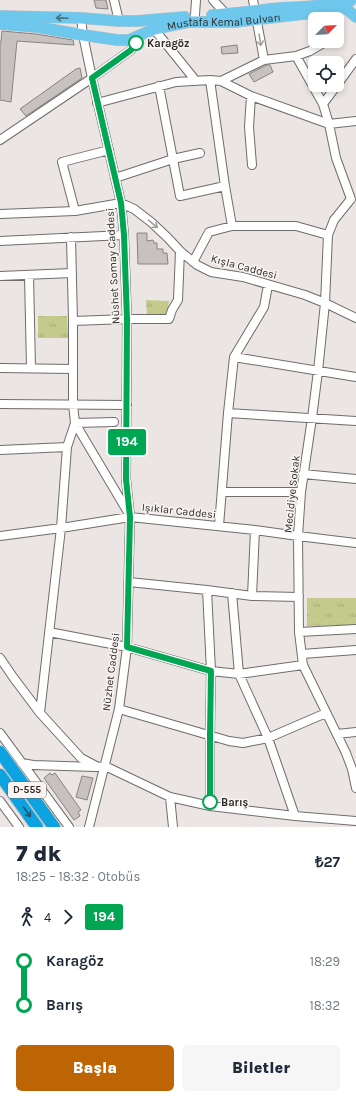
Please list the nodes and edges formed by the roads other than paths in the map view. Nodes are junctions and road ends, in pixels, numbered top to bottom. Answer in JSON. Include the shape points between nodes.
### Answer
{"nodes":[{"id":1,"x":114,"y":0,"type":"edge"},
{"id":2,"x":196,"y":0,"type":"edge"},
{"id":3,"x":213,"y":0,"type":"edge"},
{"id":4,"x":341,"y":3,"type":"edge"},
{"id":5,"x":255,"y":10,"type":"edge"},
{"id":6,"x":227,"y":14,"type":"junction"},
{"id":7,"x":195,"y":15,"type":"junction"},
{"id":8,"x":0,"y":16,"type":"edge"},
{"id":9,"x":356,"y":17,"type":"edge"},
{"id":10,"x":81,"y":18,"type":"junction"},
{"id":11,"x":119,"y":21,"type":"junction"},
{"id":12,"x":137,"y":21,"type":"junction"},
{"id":13,"x":0,"y":24,"type":"edge"},
{"id":14,"x":154,"y":29,"type":"junction"},
{"id":15,"x":83,"y":35,"type":"junction"},
{"id":16,"x":141,"y":35,"type":"junction"},
{"id":17,"x":118,"y":40,"type":"junction"},
{"id":18,"x":315,"y":48,"type":"edge"},
{"id":19,"x":296,"y":56,"type":"junction"},
{"id":20,"x":356,"y":59,"type":"edge"},
{"id":21,"x":264,"y":60,"type":"junction"},
{"id":22,"x":344,"y":75,"type":"edge"},
{"id":23,"x":92,"y":78,"type":"junction"},
{"id":24,"x":210,"y":80,"type":"junction"},
{"id":25,"x":196,"y":81,"type":"junction"},
{"id":26,"x":221,"y":81,"type":"junction"},
{"id":27,"x":159,"y":86,"type":"junction"},
{"id":28,"x":332,"y":92,"type":"edge"},
{"id":29,"x":251,"y":96,"type":"junction"},
{"id":30,"x":97,"y":103,"type":"junction"},
{"id":31,"x":323,"y":104,"type":"junction"},
{"id":32,"x":356,"y":121,"type":"edge"},
{"id":33,"x":329,"y":124,"type":"junction"},
{"id":34,"x":0,"y":140,"type":"edge"},
{"id":35,"x":109,"y":150,"type":"junction"},
{"id":36,"x":200,"y":153,"type":"dead end"},
{"id":37,"x":173,"y":159,"type":"junction"},
{"id":38,"x":252,"y":165,"type":"dead end"},
{"id":39,"x":115,"y":178,"type":"junction"},
{"id":40,"x":225,"y":186,"type":"junction"},
{"id":41,"x":354,"y":199,"type":"edge"},
{"id":42,"x":121,"y":203,"type":"junction"},
{"id":43,"x":75,"y":211,"type":"junction"},
{"id":44,"x":0,"y":214,"type":"edge"},
{"id":45,"x":232,"y":226,"type":"junction"},
{"id":46,"x":124,"y":235,"type":"junction"},
{"id":47,"x":328,"y":235,"type":"junction"},
{"id":48,"x":71,"y":237,"type":"junction"},
{"id":49,"x":0,"y":241,"type":"edge"},
{"id":50,"x":180,"y":251,"type":"junction"},
{"id":51,"x":193,"y":262,"type":"junction"},
{"id":52,"x":72,"y":273,"type":"junction"},
{"id":53,"x":29,"y":275,"type":"junction"},
{"id":54,"x":0,"y":276,"type":"edge"},
{"id":55,"x":268,"y":285,"type":"junction"},
{"id":56,"x":325,"y":303,"type":"junction"},
{"id":57,"x":356,"y":318,"type":"edge"},
{"id":58,"x":127,"y":319,"type":"junction"},
{"id":59,"x":73,"y":321,"type":"junction"},
{"id":60,"x":234,"y":357,"type":"junction"},
{"id":61,"x":0,"y":368,"type":"edge"},
{"id":62,"x":31,"y":368,"type":"junction"},
{"id":63,"x":74,"y":369,"type":"junction"},
{"id":64,"x":318,"y":371,"type":"junction"},
{"id":65,"x":356,"y":376,"type":"edge"},
{"id":66,"x":0,"y":404,"type":"edge"},
{"id":67,"x":73,"y":404,"type":"junction"},
{"id":68,"x":127,"y":405,"type":"junction"},
{"id":69,"x":228,"y":413,"type":"junction"},
{"id":70,"x":312,"y":418,"type":"junction"},
{"id":71,"x":356,"y":421,"type":"edge"},
{"id":72,"x":114,"y":422,"type":"dead end"},
{"id":73,"x":75,"y":423,"type":"junction"},
{"id":74,"x":67,"y":447,"type":"junction"},
{"id":75,"x":0,"y":450,"type":"edge"},
{"id":76,"x":303,"y":474,"type":"junction"},
{"id":77,"x":356,"y":479,"type":"edge"},
{"id":78,"x":222,"y":492,"type":"junction"},
{"id":79,"x":301,"y":492,"type":"junction"},
{"id":80,"x":130,"y":517,"type":"junction"},
{"id":81,"x":219,"y":526,"type":"junction"},
{"id":82,"x":61,"y":528,"type":"junction"},
{"id":83,"x":255,"y":530,"type":"junction"},
{"id":84,"x":0,"y":536,"type":"edge"},
{"id":85,"x":298,"y":536,"type":"junction"},
{"id":86,"x":356,"y":543,"type":"edge"},
{"id":87,"x":129,"y":582,"type":"junction"},
{"id":88,"x":207,"y":590,"type":"junction"},
{"id":89,"x":232,"y":593,"type":"junction"},
{"id":90,"x":252,"y":596,"type":"junction"},
{"id":91,"x":299,"y":597,"type":"junction"},
{"id":92,"x":356,"y":629,"type":"edge"},
{"id":93,"x":49,"y":632,"type":"junction"},
{"id":94,"x":299,"y":632,"type":"junction"},
{"id":95,"x":127,"y":647,"type":"junction"},
{"id":96,"x":356,"y":650,"type":"edge"},
{"id":97,"x":302,"y":654,"type":"junction"},
{"id":98,"x":0,"y":658,"type":"edge"},
{"id":99,"x":303,"y":666,"type":"junction"},
{"id":100,"x":211,"y":671,"type":"junction"},
{"id":101,"x":239,"y":674,"type":"junction"},
{"id":102,"x":119,"y":709,"type":"junction"},
{"id":103,"x":40,"y":713,"type":"junction"},
{"id":104,"x":326,"y":713,"type":"junction"},
{"id":105,"x":356,"y":732,"type":"edge"},
{"id":106,"x":0,"y":733,"type":"edge"},
{"id":107,"x":337,"y":734,"type":"junction"},
{"id":108,"x":210,"y":735,"type":"junction"},
{"id":109,"x":268,"y":738,"type":"junction"},
{"id":110,"x":0,"y":752,"type":"edge"},
{"id":111,"x":22,"y":763,"type":"junction"},
{"id":112,"x":102,"y":766,"type":"junction"},
{"id":113,"x":0,"y":775,"type":"edge"},
{"id":114,"x":356,"y":788,"type":"edge"},
{"id":115,"x":170,"y":797,"type":"junction"},
{"id":116,"x":0,"y":800,"type":"edge"},
{"id":117,"x":210,"y":806,"type":"junction"},
{"id":118,"x":295,"y":816,"type":"junction"},
{"id":119,"x":356,"y":821,"type":"edge"},
{"id":120,"x":19,"y":827,"type":"edge"},
{"id":121,"x":38,"y":827,"type":"edge"},
{"id":122,"x":54,"y":827,"type":"edge"},
{"id":123,"x":69,"y":827,"type":"edge"},
{"id":124,"x":89,"y":827,"type":"edge"},
{"id":125,"x":172,"y":827,"type":"edge"}],
"edges":[{"from":1,"to":11,"type":"street"},
{"from":2,"to":7,"type":"street"},
{"from":3,"to":6,"type":"street"},
{"from":4,"to":5,"type":"main road","name":"Mustafa Kemal Bulvarı","via":[[330,11]]},
{"from":4,"to":9,"type":"main road"},
{"from":5,"to":6,"type":"main road","name":"Mustafa Kemal Bulvarı"},
{"from":5,"to":14,"type":"main road","name":"Mustafa Kemal Bulvarı","via":[[234,22],[188,22]]},
{"from":5,"to":21,"type":"street","one_way":true},
{"from":6,"to":7,"type":"main road","name":"Mustafa Kemal Bulvarı"},
{"from":7,"to":12,"type":"main road","name":"Mustafa Kemal Bulvarı"},
{"from":10,"to":8,"type":"main road","name":"Mustafa Kemal Bulvarı","one_way":true},
{"from":10,"to":11,"type":"main road","name":"Mustafa Kemal Bulvarı"},
{"from":10,"to":15,"type":"street","name":"Nüshet Somay Caddesi"},
{"from":11,"to":12,"type":"main road","name":"Mustafa Kemal Bulvarı"},
{"from":11,"to":17,"type":"main road"},
{"from":12,"to":16,"type":"main road"},
{"from":13,"to":15,"type":"main road","name":"Mustafa Kemal Bulvarı","via":[[37,26]]},
{"from":14,"to":16,"type":"main road","name":"Mustafa Kemal Bulvarı"},
{"from":14,"to":25,"type":"street"},
{"from":15,"to":17,"type":"main road","name":"Mustafa Kemal Bulvarı"},
{"from":15,"to":23,"type":"street","name":"Nüshet Somay Caddesi"},
{"from":16,"to":17,"type":"main road","name":"Mustafa Kemal Bulvarı","via":[[129,40]]},
{"from":16,"to":23,"type":"street","via":[[131,50]]},
{"from":18,"to":19,"type":"street"},
{"from":19,"to":21,"type":"street"},
{"from":19,"to":31,"type":"street"},
{"from":20,"to":22,"type":"street"},
{"from":21,"to":26,"type":"street"},
{"from":23,"to":30,"type":"street","name":"Nüshet Somay Caddesi"},
{"from":23,"to":34,"type":"street"},
{"from":24,"to":25,"type":"street"},
{"from":24,"to":26,"type":"street"},
{"from":24,"to":40,"type":"street"},
{"from":25,"to":27,"type":"street"},
{"from":26,"to":29,"type":"street"},
{"from":27,"to":30,"type":"street"},
{"from":27,"to":37,"type":"street"},
{"from":28,"to":31,"type":"street"},
{"from":29,"to":33,"type":"street"},
{"from":29,"to":38,"type":"street","via":[[249,127]]},
{"from":30,"to":35,"type":"street","name":"Nüshet Somay Caddesi"},
{"from":31,"to":33,"type":"street"},
{"from":32,"to":33,"type":"street"},
{"from":33,"to":41,"type":"street","via":[[336,158]]},
{"from":35,"to":39,"type":"street","name":"Nüshet Somay Caddesi"},
{"from":35,"to":43,"type":"street","via":[[62,162]]},
{"from":36,"to":37,"type":"street"},
{"from":37,"to":39,"type":"street"},
{"from":37,"to":40,"type":"street","via":[[180,196]]},
{"from":39,"to":42,"type":"street","name":"Nüshet Somay Caddesi"},
{"from":40,"to":45,"type":"street"},
{"from":41,"to":47,"type":"street","name":"Mecidiye Sokak","via":[[334,220]]},
{"from":42,"to":43,"type":"street"},
{"from":42,"to":46,"type":"street","name":"Nüshet Somay Caddesi"},
{"from":42,"to":50,"type":"street","name":"Kışla Caddesi","one_way":true,"via":[[151,222]]},
{"from":43,"to":44,"type":"street"},
{"from":45,"to":47,"type":"street","via":[[296,226]]},
{"from":45,"to":51,"type":"street","via":[[209,232]]},
{"from":46,"to":48,"type":"street"},
{"from":46,"to":58,"type":"street","name":"Nüshet Somay Caddesi"},
{"from":47,"to":56,"type":"street","name":"Mecidiye Sokak"},
{"from":48,"to":49,"type":"street"},
{"from":48,"to":52,"type":"street"},
{"from":50,"to":51,"type":"street","name":"Kışla Caddesi"},
{"from":50,"to":58,"type":"street","via":[[178,300],[169,319]]},
{"from":51,"to":55,"type":"street","name":"Kışla Caddesi","via":[[211,272],[243,277]]},
{"from":52,"to":53,"type":"street"},
{"from":52,"to":59,"type":"street"},
{"from":53,"to":54,"type":"street"},
{"from":53,"to":62,"type":"street"},
{"from":55,"to":56,"type":"street","name":"Kışla Caddesi"},
{"from":55,"to":60,"type":"street","via":[[264,307]]},
{"from":56,"to":57,"type":"street","name":"Kışla Caddesi"},
{"from":56,"to":64,"type":"street","name":"Mecidiye Sokak"},
{"from":58,"to":59,"type":"street"},
{"from":58,"to":68,"type":"street","name":"Nüshet Somay Caddesi"},
{"from":59,"to":63,"type":"street"},
{"from":60,"to":64,"type":"street"},
{"from":60,"to":69,"type":"street"},
{"from":61,"to":62,"type":"street"},
{"from":62,"to":63,"type":"street"},
{"from":63,"to":67,"type":"street"},
{"from":64,"to":65,"type":"street"},
{"from":64,"to":70,"type":"street","name":"Mecidiye Sokak"},
{"from":66,"to":67,"type":"street"},
{"from":67,"to":68,"type":"street"},
{"from":67,"to":73,"type":"street"},
{"from":68,"to":80,"type":"street","name":"Nüshet Somay Caddesi","via":[[126,479]]},
{"from":69,"to":70,"type":"street"},
{"from":69,"to":78,"type":"street"},
{"from":70,"to":71,"type":"street"},
{"from":70,"to":76,"type":"street","name":"Mecidiye Sokak"},
{"from":72,"to":73,"type":"street"},
{"from":73,"to":74,"type":"street"},
{"from":73,"to":80,"type":"street"},
{"from":74,"to":75,"type":"street"},
{"from":74,"to":82,"type":"street"},
{"from":76,"to":77,"type":"street"},
{"from":76,"to":79,"type":"street","name":"Mecidiye Sokak"},
{"from":78,"to":79,"type":"street"},
{"from":78,"to":81,"type":"street"},
{"from":79,"to":85,"type":"street","name":"Mecidiye Sokak"},
{"from":80,"to":81,"type":"street","name":"Işıklar Caddesi"},
{"from":80,"to":82,"type":"street","name":"Işıklar Caddesi"},
{"from":80,"to":87,"type":"street","name":"Nüzhet Caddesi"},
{"from":81,"to":83,"type":"street","name":"Işıklar Caddesi"},
{"from":82,"to":84,"type":"street","name":"Işıklar Caddesi"},
{"from":82,"to":93,"type":"street"},
{"from":83,"to":85,"type":"street","name":"Işıklar Caddesi"},
{"from":83,"to":90,"type":"street"},
{"from":85,"to":86,"type":"street","name":"Işıklar Caddesi"},
{"from":85,"to":91,"type":"street","name":"Mecidiye Sokak"},
{"from":87,"to":88,"type":"street"},
{"from":87,"to":95,"type":"street","name":"Nüzhet Caddesi"},
{"from":88,"to":89,"type":"street"},
{"from":88,"to":100,"type":"street"},
{"from":89,"to":90,"type":"street"},
{"from":89,"to":101,"type":"street"},
{"from":90,"to":91,"type":"street"},
{"from":91,"to":94,"type":"street","name":"Mecidiye Sokak"},
{"from":92,"to":94,"type":"street"},
{"from":93,"to":95,"type":"street"},
{"from":93,"to":103,"type":"street"},
{"from":94,"to":97,"type":"street","name":"Mecidiye Sokak"},
{"from":95,"to":100,"type":"street"},
{"from":95,"to":102,"type":"street","name":"Nüzhet Caddesi"},
{"from":96,"to":97,"type":"street"},
{"from":97,"to":99,"type":"street","name":"Mecidiye Sokak"},
{"from":98,"to":103,"type":"street"},
{"from":99,"to":101,"type":"street"},
{"from":99,"to":104,"type":"street","name":"Mecidiye Sokak"},
{"from":100,"to":101,"type":"street"},
{"from":100,"to":108,"type":"street"},
{"from":101,"to":109,"type":"street"},
{"from":102,"to":108,"type":"street"},
{"from":102,"to":112,"type":"street","name":"Nüzhet Caddesi"},
{"from":103,"to":112,"type":"street","via":[[81,758]]},
{"from":104,"to":107,"type":"street","name":"Mecidiye Sokak"},
{"from":104,"to":109,"type":"street"},
{"from":105,"to":107,"type":"street"},
{"from":106,"to":111,"type":"street"},
{"from":107,"to":114,"type":"street","name":"Mecidiye Sokak","via":[[352,769]]},
{"from":108,"to":109,"type":"street","via":[[243,743]]},
{"from":108,"to":117,"type":"street"},
{"from":109,"to":118,"type":"street"},
{"from":110,"to":122,"type":"highway","number":"D-555"},
{"from":111,"to":112,"type":"street"},
{"from":111,"to":123,"type":"street"},
{"from":112,"to":115,"type":"street"},
{"from":112,"to":124,"type":"street","name":"Nüzhet Caddesi"},
{"from":113,"to":121,"type":"highway","number":"D-555","one_way":true},
{"from":115,"to":117,"type":"street"},
{"from":115,"to":125,"type":"street"},
{"from":116,"to":120,"type":"street"},
{"from":117,"to":118,"type":"street"},
{"from":118,"to":119,"type":"street"}]}
